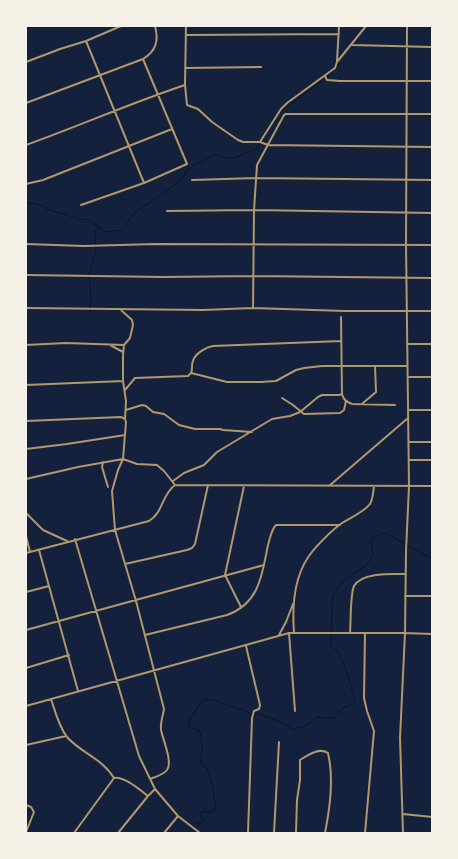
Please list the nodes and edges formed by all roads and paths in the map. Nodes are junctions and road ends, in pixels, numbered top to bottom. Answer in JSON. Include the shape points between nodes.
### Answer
{"nodes":[{"id":1,"x":120,"y":26,"type":"edge"},
{"id":2,"x":155,"y":26,"type":"edge"},
{"id":3,"x":186,"y":26,"type":"edge"},
{"id":4,"x":339,"y":26,"type":"edge"},
{"id":5,"x":366,"y":26,"type":"edge"},
{"id":6,"x":407,"y":26,"type":"edge"},
{"id":7,"x":339,"y":34,"type":"junction"},
{"id":8,"x":186,"y":35,"type":"junction"},
{"id":9,"x":86,"y":40,"type":"junction"},
{"id":10,"x":352,"y":45,"type":"junction"},
{"id":11,"x":407,"y":47,"type":"junction"},
{"id":12,"x":432,"y":47,"type":"edge"},
{"id":13,"x":143,"y":59,"type":"junction"},
{"id":14,"x":26,"y":62,"type":"edge"},
{"id":15,"x":337,"y":62,"type":"junction"},
{"id":16,"x":261,"y":67,"type":"dead end"},
{"id":17,"x":185,"y":68,"type":"junction"},
{"id":18,"x":99,"y":75,"type":"junction"},
{"id":19,"x":325,"y":76,"type":"junction"},
{"id":20,"x":407,"y":80,"type":"junction"},
{"id":21,"x":432,"y":81,"type":"edge"},
{"id":22,"x":185,"y":85,"type":"junction"},
{"id":23,"x":158,"y":94,"type":"junction"},
{"id":24,"x":26,"y":103,"type":"edge"},
{"id":25,"x":114,"y":110,"type":"junction"},
{"id":26,"x":407,"y":114,"type":"junction"},
{"id":27,"x":432,"y":114,"type":"edge"},
{"id":28,"x":172,"y":130,"type":"junction"},
{"id":29,"x":260,"y":142,"type":"junction"},
{"id":30,"x":26,"y":145,"type":"edge"},
{"id":31,"x":268,"y":145,"type":"junction"},
{"id":32,"x":406,"y":147,"type":"junction"},
{"id":33,"x":432,"y":147,"type":"edge"},
{"id":34,"x":129,"y":148,"type":"junction"},
{"id":35,"x":256,"y":178,"type":"junction"},
{"id":36,"x":406,"y":179,"type":"junction"},
{"id":37,"x":192,"y":180,"type":"dead end"},
{"id":38,"x":432,"y":180,"type":"edge"},
{"id":39,"x":144,"y":183,"type":"junction"},
{"id":40,"x":26,"y":184,"type":"edge"},
{"id":41,"x":81,"y":205,"type":"dead end"},
{"id":42,"x":254,"y":210,"type":"junction"},
{"id":43,"x":167,"y":211,"type":"dead end"},
{"id":44,"x":406,"y":212,"type":"junction"},
{"id":45,"x":432,"y":213,"type":"edge"},
{"id":46,"x":26,"y":244,"type":"edge"},
{"id":47,"x":254,"y":244,"type":"junction"},
{"id":48,"x":406,"y":245,"type":"junction"},
{"id":49,"x":432,"y":245,"type":"edge"},
{"id":50,"x":26,"y":275,"type":"edge"},
{"id":51,"x":254,"y":276,"type":"junction"},
{"id":52,"x":408,"y":278,"type":"junction"},
{"id":53,"x":432,"y":278,"type":"edge"},
{"id":54,"x":26,"y":308,"type":"edge"},
{"id":55,"x":253,"y":308,"type":"junction"},
{"id":56,"x":120,"y":310,"type":"junction"},
{"id":57,"x":408,"y":311,"type":"junction"},
{"id":58,"x":432,"y":311,"type":"edge"},
{"id":59,"x":341,"y":317,"type":"dead end"},
{"id":60,"x":341,"y":341,"type":"junction"},
{"id":61,"x":108,"y":344,"type":"junction"},
{"id":62,"x":407,"y":344,"type":"junction"},
{"id":63,"x":432,"y":344,"type":"edge"},
{"id":64,"x":26,"y":345,"type":"edge"},
{"id":65,"x":124,"y":345,"type":"junction"},
{"id":66,"x":123,"y":352,"type":"junction"},
{"id":67,"x":342,"y":366,"type":"junction"},
{"id":68,"x":374,"y":366,"type":"junction"},
{"id":69,"x":407,"y":366,"type":"junction"},
{"id":70,"x":191,"y":374,"type":"junction"},
{"id":71,"x":408,"y":377,"type":"junction"},
{"id":72,"x":432,"y":377,"type":"edge"},
{"id":73,"x":123,"y":382,"type":"junction"},
{"id":74,"x":26,"y":385,"type":"edge"},
{"id":75,"x":125,"y":390,"type":"junction"},
{"id":76,"x":342,"y":394,"type":"junction"},
{"id":77,"x":282,"y":398,"type":"dead end"},
{"id":78,"x":346,"y":401,"type":"junction"},
{"id":79,"x":363,"y":404,"type":"junction"},
{"id":80,"x":395,"y":404,"type":"dead end"},
{"id":81,"x":126,"y":410,"type":"junction"},
{"id":82,"x":408,"y":410,"type":"junction"},
{"id":83,"x":432,"y":410,"type":"edge"},
{"id":84,"x":300,"y":412,"type":"junction"},
{"id":85,"x":408,"y":418,"type":"junction"},
{"id":86,"x":125,"y":419,"type":"junction"},
{"id":87,"x":26,"y":421,"type":"edge"},
{"id":88,"x":252,"y":432,"type":"junction"},
{"id":89,"x":125,"y":435,"type":"junction"},
{"id":90,"x":409,"y":442,"type":"junction"},
{"id":91,"x":432,"y":442,"type":"edge"},
{"id":92,"x":26,"y":448,"type":"edge"},
{"id":93,"x":123,"y":460,"type":"junction"},
{"id":94,"x":409,"y":460,"type":"junction"},
{"id":95,"x":432,"y":460,"type":"edge"},
{"id":96,"x":103,"y":462,"type":"junction"},
{"id":97,"x":26,"y":479,"type":"edge"},
{"id":98,"x":173,"y":481,"type":"junction"},
{"id":99,"x":175,"y":485,"type":"junction"},
{"id":100,"x":208,"y":485,"type":"junction"},
{"id":101,"x":244,"y":486,"type":"junction"},
{"id":102,"x":329,"y":486,"type":"junction"},
{"id":103,"x":374,"y":486,"type":"junction"},
{"id":104,"x":409,"y":486,"type":"junction"},
{"id":105,"x":432,"y":486,"type":"edge"},
{"id":106,"x":108,"y":487,"type":"dead end"},
{"id":107,"x":26,"y":513,"type":"edge"},
{"id":108,"x":340,"y":525,"type":"junction"},
{"id":109,"x":115,"y":530,"type":"junction"},
{"id":110,"x":26,"y":536,"type":"edge"},
{"id":111,"x":75,"y":540,"type":"junction"},
{"id":112,"x":67,"y":542,"type":"junction"},
{"id":113,"x":39,"y":550,"type":"junction"},
{"id":114,"x":30,"y":552,"type":"junction"},
{"id":115,"x":26,"y":553,"type":"edge"},
{"id":116,"x":125,"y":564,"type":"junction"},
{"id":117,"x":264,"y":565,"type":"junction"},
{"id":118,"x":405,"y":574,"type":"junction"},
{"id":119,"x":225,"y":575,"type":"junction"},
{"id":120,"x":49,"y":586,"type":"junction"},
{"id":121,"x":26,"y":592,"type":"edge"},
{"id":122,"x":405,"y":596,"type":"junction"},
{"id":123,"x":432,"y":596,"type":"edge"},
{"id":124,"x":136,"y":601,"type":"junction"},
{"id":125,"x":294,"y":601,"type":"junction"},
{"id":126,"x":241,"y":608,"type":"junction"},
{"id":127,"x":96,"y":611,"type":"junction"},
{"id":128,"x":60,"y":620,"type":"junction"},
{"id":129,"x":26,"y":630,"type":"edge"},
{"id":130,"x":289,"y":633,"type":"junction"},
{"id":131,"x":294,"y":633,"type":"junction"},
{"id":132,"x":350,"y":633,"type":"junction"},
{"id":133,"x":365,"y":633,"type":"junction"},
{"id":134,"x":405,"y":633,"type":"junction"},
{"id":135,"x":432,"y":634,"type":"edge"},
{"id":136,"x":145,"y":635,"type":"junction"},
{"id":137,"x":279,"y":635,"type":"junction"},
{"id":138,"x":246,"y":646,"type":"junction"},
{"id":139,"x":69,"y":655,"type":"junction"},
{"id":140,"x":26,"y":668,"type":"edge"},
{"id":141,"x":154,"y":671,"type":"junction"},
{"id":142,"x":116,"y":680,"type":"junction"},
{"id":143,"x":78,"y":691,"type":"junction"},
{"id":144,"x":51,"y":699,"type":"junction"},
{"id":145,"x":26,"y":706,"type":"edge"},
{"id":146,"x":295,"y":711,"type":"dead end"},
{"id":147,"x":66,"y":736,"type":"junction"},
{"id":148,"x":279,"y":742,"type":"dead end"},
{"id":149,"x":26,"y":746,"type":"edge"},
{"id":150,"x":114,"y":778,"type":"junction"},
{"id":151,"x":150,"y":779,"type":"junction"},
{"id":152,"x":155,"y":789,"type":"junction"},
{"id":153,"x":148,"y":796,"type":"junction"},
{"id":154,"x":26,"y":804,"type":"edge"},
{"id":155,"x":403,"y":814,"type":"junction"},
{"id":156,"x":178,"y":816,"type":"junction"},
{"id":157,"x":432,"y":817,"type":"edge"},
{"id":158,"x":26,"y":832,"type":"edge"},
{"id":159,"x":74,"y":833,"type":"edge"},
{"id":160,"x":118,"y":833,"type":"edge"},
{"id":161,"x":164,"y":833,"type":"edge"},
{"id":162,"x":200,"y":833,"type":"edge"},
{"id":163,"x":248,"y":833,"type":"edge"},
{"id":164,"x":274,"y":833,"type":"edge"},
{"id":165,"x":296,"y":833,"type":"edge"},
{"id":166,"x":325,"y":833,"type":"edge"},
{"id":167,"x":365,"y":833,"type":"edge"},
{"id":168,"x":403,"y":833,"type":"edge"}],
"edges":[{"from":1,"to":9,"type":"street"},
{"from":2,"to":13,"type":"street","via":[[157,45]]},
{"from":3,"to":8,"type":"street"},
{"from":4,"to":7,"type":"street"},
{"from":5,"to":10,"type":"street"},
{"from":6,"to":11,"type":"street"},
{"from":7,"to":8,"type":"street"},
{"from":7,"to":15,"type":"street"},
{"from":8,"to":17,"type":"street"},
{"from":9,"to":14,"type":"street"},
{"from":9,"to":18,"type":"street"},
{"from":10,"to":11,"type":"street"},
{"from":10,"to":15,"type":"street"},
{"from":11,"to":12,"type":"street"},
{"from":11,"to":20,"type":"street"},
{"from":13,"to":18,"type":"street"},
{"from":13,"to":23,"type":"street"},
{"from":15,"to":19,"type":"street","via":[[335,68]]},
{"from":16,"to":17,"type":"street"},
{"from":17,"to":22,"type":"street"},
{"from":18,"to":24,"type":"street"},
{"from":18,"to":25,"type":"street"},
{"from":19,"to":20,"type":"street","via":[[327,80],[340,81]]},
{"from":19,"to":29,"type":"street","via":[[281,109]]},
{"from":20,"to":21,"type":"street"},
{"from":20,"to":26,"type":"street"},
{"from":22,"to":23,"type":"street"},
{"from":22,"to":29,"type":"street","via":[[186,105],[198,109],[238,140]]},
{"from":23,"to":25,"type":"street"},
{"from":23,"to":28,"type":"street"},
{"from":25,"to":30,"type":"street"},
{"from":25,"to":34,"type":"street"},
{"from":26,"to":27,"type":"street"},
{"from":26,"to":31,"type":"street","via":[[286,114],[280,120]]},
{"from":26,"to":32,"type":"street"},
{"from":28,"to":34,"type":"street"},
{"from":28,"to":39,"type":"street","via":[[186,165]]},
{"from":29,"to":31,"type":"street"},
{"from":31,"to":32,"type":"street"},
{"from":31,"to":35,"type":"street","via":[[258,161]]},
{"from":32,"to":33,"type":"street"},
{"from":32,"to":36,"type":"street"},
{"from":34,"to":39,"type":"street"},
{"from":34,"to":40,"type":"street"},
{"from":35,"to":36,"type":"street"},
{"from":35,"to":37,"type":"street"},
{"from":35,"to":42,"type":"street"},
{"from":36,"to":38,"type":"street"},
{"from":36,"to":44,"type":"street"},
{"from":39,"to":41,"type":"street"},
{"from":42,"to":43,"type":"street"},
{"from":42,"to":44,"type":"street"},
{"from":42,"to":47,"type":"street"},
{"from":44,"to":45,"type":"street"},
{"from":44,"to":48,"type":"street"},
{"from":46,"to":47,"type":"street"},
{"from":47,"to":48,"type":"street"},
{"from":47,"to":51,"type":"street"},
{"from":48,"to":49,"type":"street"},
{"from":48,"to":52,"type":"street"},
{"from":50,"to":51,"type":"street"},
{"from":51,"to":52,"type":"street"},
{"from":51,"to":55,"type":"street"},
{"from":52,"to":53,"type":"street"},
{"from":52,"to":57,"type":"street"},
{"from":54,"to":56,"type":"street"},
{"from":55,"to":56,"type":"street"},
{"from":55,"to":57,"type":"street"},
{"from":56,"to":65,"type":"street","via":[[132,320],[133,325],[130,338]]},
{"from":57,"to":58,"type":"street"},
{"from":57,"to":62,"type":"street"},
{"from":59,"to":60,"type":"street"},
{"from":60,"to":67,"type":"street"},
{"from":60,"to":70,"type":"street","via":[[208,347],[193,361]]},
{"from":61,"to":64,"type":"street"},
{"from":61,"to":65,"type":"street"},
{"from":61,"to":66,"type":"street"},
{"from":62,"to":63,"type":"street"},
{"from":62,"to":69,"type":"street"},
{"from":65,"to":66,"type":"street"},
{"from":66,"to":73,"type":"street"},
{"from":67,"to":68,"type":"street"},
{"from":67,"to":70,"type":"street","via":[[304,368],[276,381],[261,382],[227,382]]},
{"from":67,"to":76,"type":"street"},
{"from":68,"to":69,"type":"street"},
{"from":68,"to":79,"type":"street","via":[[376,392]]},
{"from":69,"to":71,"type":"street"},
{"from":70,"to":75,"type":"street","via":[[135,378]]},
{"from":71,"to":72,"type":"street"},
{"from":71,"to":82,"type":"street"},
{"from":73,"to":74,"type":"street"},
{"from":73,"to":75,"type":"street"},
{"from":75,"to":81,"type":"street"},
{"from":76,"to":78,"type":"street"},
{"from":76,"to":84,"type":"street","via":[[322,395]]},
{"from":77,"to":84,"type":"street","via":[[293,404]]},
{"from":78,"to":79,"type":"street"},
{"from":78,"to":84,"type":"street","via":[[344,410],[340,413]]},
{"from":79,"to":80,"type":"street"},
{"from":81,"to":86,"type":"street"},
{"from":81,"to":88,"type":"street","via":[[142,405],[153,412],[164,414],[180,425],[195,429]]},
{"from":82,"to":83,"type":"street"},
{"from":82,"to":85,"type":"street"},
{"from":84,"to":88,"type":"street","via":[[272,419]]},
{"from":85,"to":90,"type":"street"},
{"from":85,"to":102,"type":"street"},
{"from":86,"to":87,"type":"street","via":[[121,417]]},
{"from":86,"to":89,"type":"street"},
{"from":88,"to":98,"type":"street"},
{"from":89,"to":92,"type":"street"},
{"from":89,"to":93,"type":"street"},
{"from":90,"to":91,"type":"street"},
{"from":90,"to":94,"type":"street"},
{"from":93,"to":96,"type":"street"},
{"from":93,"to":98,"type":"street","via":[[157,465]]},
{"from":93,"to":109,"type":"street","via":[[112,491]]},
{"from":94,"to":95,"type":"street"},
{"from":94,"to":104,"type":"street"},
{"from":96,"to":97,"type":"street"},
{"from":96,"to":106,"type":"street"},
{"from":98,"to":99,"type":"street"},
{"from":99,"to":100,"type":"street"},
{"from":99,"to":109,"type":"street","via":[[154,518]]},
{"from":100,"to":101,"type":"street"},
{"from":100,"to":116,"type":"street","via":[[192,548]]},
{"from":101,"to":102,"type":"street"},
{"from":101,"to":119,"type":"street"},
{"from":102,"to":103,"type":"street"},
{"from":103,"to":104,"type":"street"},
{"from":103,"to":108,"type":"street","via":[[371,503]]},
{"from":104,"to":105,"type":"street"},
{"from":104,"to":118,"type":"street"},
{"from":107,"to":112,"type":"street","via":[[43,530]]},
{"from":108,"to":117,"type":"street","via":[[276,525],[269,540]]},
{"from":108,"to":125,"type":"street","via":[[305,562]]},
{"from":109,"to":111,"type":"street"},
{"from":109,"to":116,"type":"street"},
{"from":110,"to":114,"type":"street"},
{"from":111,"to":112,"type":"street"},
{"from":111,"to":127,"type":"street"},
{"from":112,"to":113,"type":"street"},
{"from":113,"to":114,"type":"street"},
{"from":113,"to":120,"type":"street"},
{"from":114,"to":115,"type":"street"},
{"from":116,"to":124,"type":"street"},
{"from":117,"to":119,"type":"street"},
{"from":117,"to":126,"type":"street","via":[[257,590]]},
{"from":118,"to":122,"type":"street"},
{"from":118,"to":132,"type":"street","via":[[372,575],[362,578],[354,585]]},
{"from":119,"to":124,"type":"street"},
{"from":119,"to":126,"type":"street"},
{"from":120,"to":121,"type":"street"},
{"from":120,"to":128,"type":"street"},
{"from":122,"to":123,"type":"street"},
{"from":122,"to":134,"type":"street"},
{"from":124,"to":127,"type":"street"},
{"from":124,"to":136,"type":"street"},
{"from":125,"to":131,"type":"street"},
{"from":125,"to":137,"type":"street"},
{"from":126,"to":136,"type":"street","via":[[227,615]]},
{"from":127,"to":128,"type":"street"},
{"from":127,"to":142,"type":"street"},
{"from":128,"to":129,"type":"street"},
{"from":128,"to":139,"type":"street"},
{"from":130,"to":131,"type":"street"},
{"from":130,"to":137,"type":"street"},
{"from":130,"to":146,"type":"street"},
{"from":131,"to":132,"type":"street"},
{"from":132,"to":133,"type":"street"},
{"from":133,"to":134,"type":"street"},
{"from":133,"to":167,"type":"street","via":[[364,698],[374,731]]},
{"from":134,"to":135,"type":"street"},
{"from":134,"to":155,"type":"street","via":[[400,738]]},
{"from":136,"to":141,"type":"street"},
{"from":137,"to":138,"type":"street"},
{"from":138,"to":141,"type":"street"},
{"from":138,"to":163,"type":"street","via":[[260,705],[252,718]]},
{"from":139,"to":140,"type":"street"},
{"from":139,"to":143,"type":"street"},
{"from":141,"to":142,"type":"street"},
{"from":141,"to":151,"type":"street","via":[[164,709],[161,725],[169,765],[163,773]]},
{"from":142,"to":143,"type":"street"},
{"from":142,"to":151,"type":"street","via":[[139,756]]},
{"from":143,"to":144,"type":"street"},
{"from":144,"to":145,"type":"street"},
{"from":144,"to":147,"type":"street"},
{"from":147,"to":149,"type":"street"},
{"from":147,"to":150,"type":"street","via":[[106,768]]},
{"from":148,"to":164,"type":"street"},
{"from":150,"to":153,"type":"street","via":[[130,783]]},
{"from":150,"to":159,"type":"street"},
{"from":151,"to":152,"type":"street"},
{"from":152,"to":153,"type":"street"},
{"from":152,"to":156,"type":"street"},
{"from":153,"to":160,"type":"street"},
{"from":154,"to":158,"type":"street","via":[[34,812]]},
{"from":155,"to":157,"type":"street"},
{"from":155,"to":168,"type":"street"},
{"from":156,"to":161,"type":"street"},
{"from":156,"to":162,"type":"street"},
{"from":165,"to":166,"type":"street","via":[[300,760],[324,750],[328,753],[331,781]]}]}
